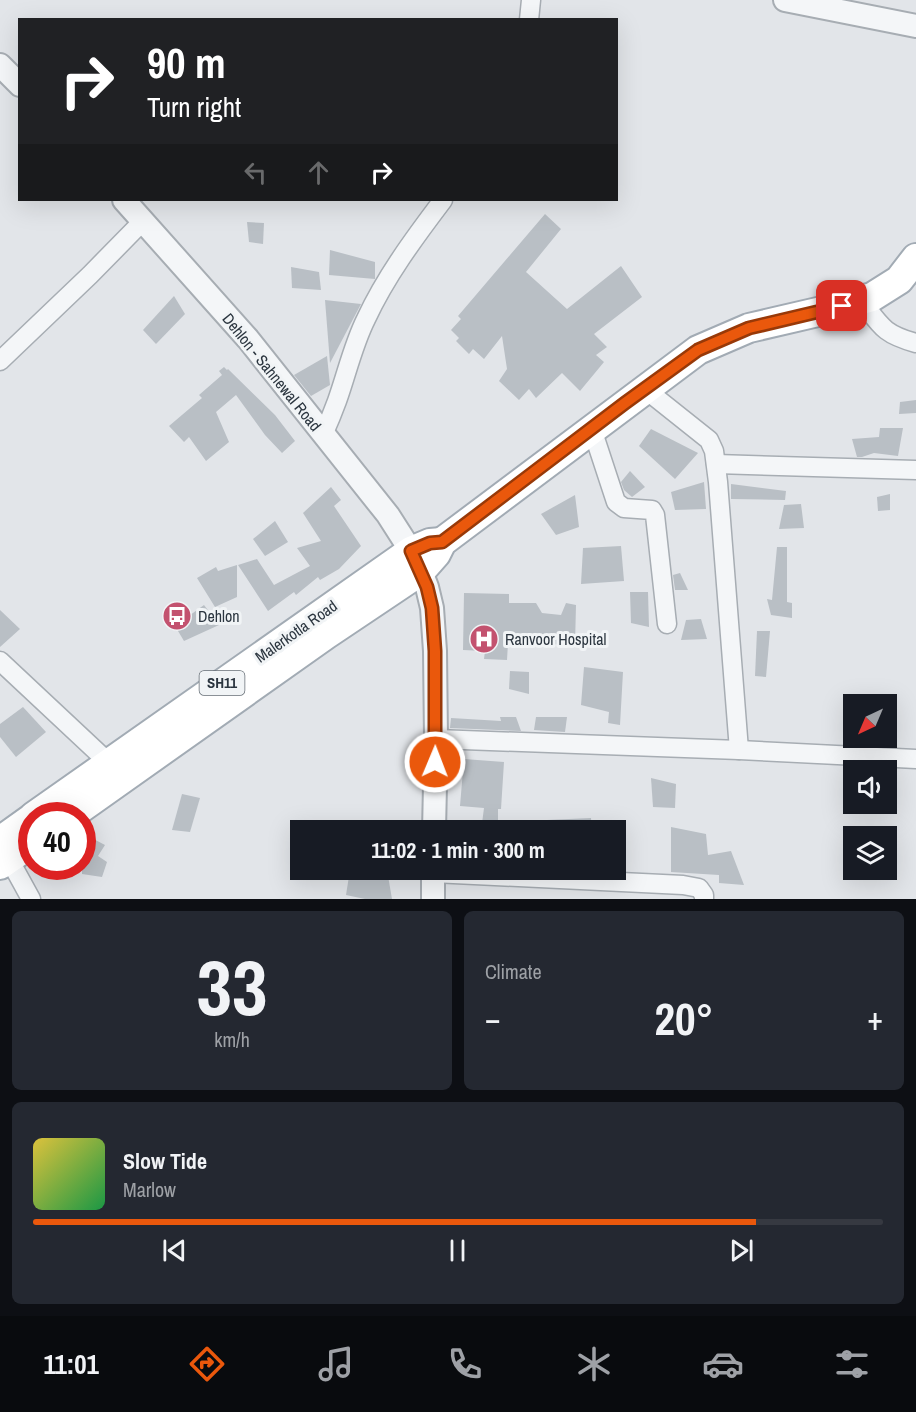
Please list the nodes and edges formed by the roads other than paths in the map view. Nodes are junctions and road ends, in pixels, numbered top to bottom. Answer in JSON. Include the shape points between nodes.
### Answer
{"nodes":[{"id":1,"x":531,"y":0,"type":"edge"},
{"id":2,"x":785,"y":0,"type":"edge"},
{"id":3,"x":529,"y":18,"type":"edge"},
{"id":4,"x":916,"y":26,"type":"edge"},
{"id":5,"x":0,"y":64,"type":"edge"},
{"id":6,"x":18,"y":83,"type":"edge"},
{"id":7,"x":125,"y":201,"type":"edge"},
{"id":8,"x":442,"y":201,"type":"edge"},
{"id":9,"x":143,"y":221,"type":"junction"},
{"id":10,"x":916,"y":258,"type":"edge"},
{"id":11,"x":861,"y":300,"type":"junction"},
{"id":12,"x":916,"y":343,"type":"edge"},
{"id":13,"x":0,"y":361,"type":"edge"},
{"id":14,"x":645,"y":389,"type":"junction"},
{"id":15,"x":592,"y":429,"type":"junction"},
{"id":16,"x":323,"y":435,"type":"junction"},
{"id":17,"x":716,"y":464,"type":"junction"},
{"id":18,"x":916,"y":470,"type":"edge"},
{"id":19,"x":416,"y":561,"type":"junction"},
{"id":20,"x":667,"y":624,"type":"dead end"},
{"id":21,"x":0,"y":661,"type":"edge"},
{"id":22,"x":436,"y":739,"type":"junction"},
{"id":23,"x":739,"y":750,"type":"junction"},
{"id":24,"x":916,"y":759,"type":"edge"},
{"id":25,"x":109,"y":763,"type":"junction"},
{"id":26,"x":54,"y":802,"type":"edge"},
{"id":27,"x":90,"y":802,"type":"edge"},
{"id":28,"x":434,"y":820,"type":"edge"},
{"id":29,"x":10,"y":852,"type":"edge"},
{"id":30,"x":433,"y":880,"type":"edge"},
{"id":31,"x":594,"y":880,"type":"edge"},
{"id":32,"x":31,"y":899,"type":"edge"},
{"id":33,"x":433,"y":899,"type":"edge"},
{"id":34,"x":704,"y":899,"type":"edge"}],
"edges":[{"from":1,"to":3,"type":"street"},
{"from":2,"to":4,"type":"street"},
{"from":5,"to":6,"type":"street"},
{"from":7,"to":9,"type":"street","name":"Dehlon - Sahnewal Road"},
{"from":8,"to":16,"type":"street","via":[[389,276],[366,318]]},
{"from":9,"to":13,"type":"street"},
{"from":9,"to":16,"type":"street","name":"Dehlon - Sahnewal Road","via":[[248,339]]},
{"from":10,"to":11,"type":"main road","number":"SH11","via":[[899,280]]},
{"from":11,"to":12,"type":"street","via":[[889,334]]},
{"from":11,"to":14,"type":"main road","number":"SH11","via":[[749,328],[698,350]]},
{"from":14,"to":15,"type":"main road","number":"SH11"},
{"from":14,"to":17,"type":"street","via":[[709,440]]},
{"from":15,"to":19,"type":"main road","number":"SH11","via":[[442,542],[430,543]]},
{"from":15,"to":20,"type":"street","via":[[616,502],[624,508],[650,509],[655,515]]},
{"from":16,"to":19,"type":"street","name":"Dehlon - Sahnewal Road","via":[[388,515]]},
{"from":17,"to":18,"type":"street"},
{"from":17,"to":23,"type":"street"},
{"from":19,"to":22,"type":"street","name":"Dehlon - Sahnewal Road","via":[[432,608]]},
{"from":19,"to":25,"type":"main road","name":"Malerkotla Road","number":"SH11"},
{"from":19,"to":27,"type":"main road","name":"Malerkotla Road","number":"SH11","via":[[309,647]]},
{"from":21,"to":25,"type":"street"},
{"from":22,"to":23,"type":"street"},
{"from":22,"to":28,"type":"street","name":"Dehlon - Sahnewal Road"},
{"from":23,"to":24,"type":"street"},
{"from":25,"to":26,"type":"main road","name":"Malerkotla Road","number":"SH11"},
{"from":29,"to":32,"type":"street"},
{"from":30,"to":33,"type":"street"},
{"from":31,"to":34,"type":"street","via":[[683,885],[699,888]]}]}
